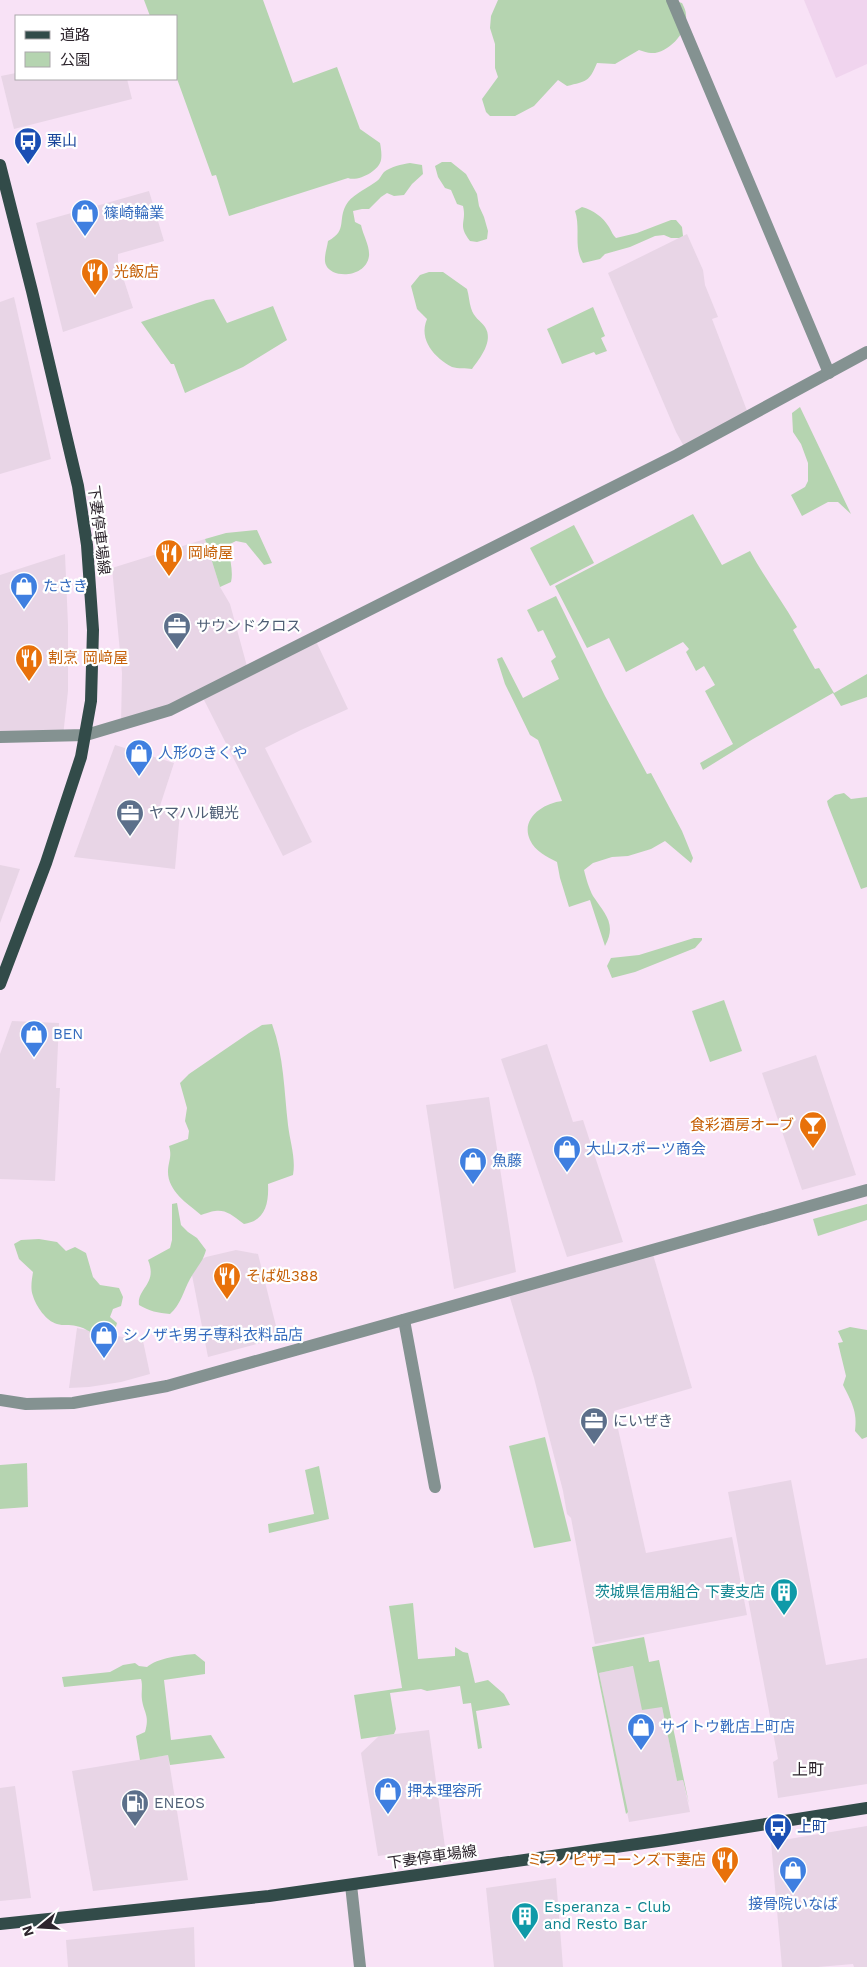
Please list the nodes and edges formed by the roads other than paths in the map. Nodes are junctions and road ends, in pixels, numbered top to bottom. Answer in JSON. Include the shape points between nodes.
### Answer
{"nodes":[{"id":1,"x":672,"y":0,"type":"edge"},
{"id":2,"x":0,"y":165,"type":"edge"},
{"id":3,"x":867,"y":352,"type":"edge"},
{"id":4,"x":829,"y":373,"type":"junction"},
{"id":5,"x":86,"y":735,"type":"junction"},
{"id":6,"x":0,"y":738,"type":"edge"},
{"id":7,"x":0,"y":984,"type":"edge"},
{"id":8,"x":867,"y":1190,"type":"edge"},
{"id":9,"x":404,"y":1320,"type":"junction"},
{"id":10,"x":0,"y":1400,"type":"edge"},
{"id":11,"x":435,"y":1488,"type":"dead end"},
{"id":12,"x":867,"y":1808,"type":"edge"},
{"id":13,"x":351,"y":1885,"type":"junction"},
{"id":14,"x":0,"y":1924,"type":"edge"},
{"id":15,"x":360,"y":1967,"type":"edge"}],
"edges":[{"from":1,"to":4,"type":"street"},
{"from":2,"to":5,"type":"main road","name":"下妻停車場線","via":[[76,477],[87,545],[93,630],[91,701]]},
{"from":3,"to":4,"type":"street"},
{"from":4,"to":5,"type":"street","via":[[677,455],[170,710]]},
{"from":5,"to":6,"type":"street"},
{"from":5,"to":7,"type":"main road","name":"下妻停車場線","via":[[46,863]]},
{"from":8,"to":9,"type":"street"},
{"from":9,"to":10,"type":"street","via":[[166,1386],[73,1402],[26,1404]]},
{"from":9,"to":11,"type":"street"},
{"from":12,"to":13,"type":"main road","name":"下妻停車場線"},
{"from":13,"to":14,"type":"main road","name":"下妻停車場線","via":[[236,1901]]},
{"from":13,"to":15,"type":"street"}]}
